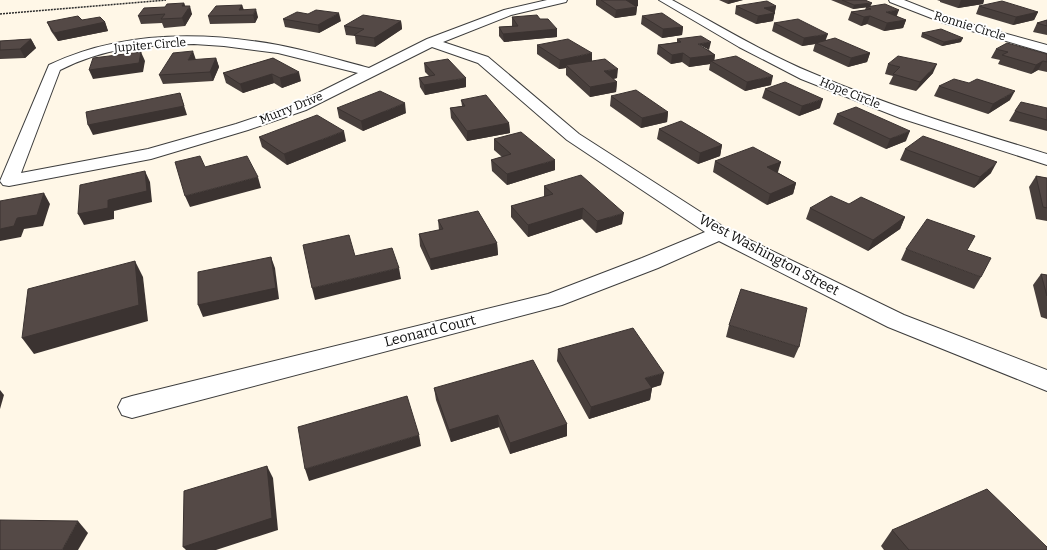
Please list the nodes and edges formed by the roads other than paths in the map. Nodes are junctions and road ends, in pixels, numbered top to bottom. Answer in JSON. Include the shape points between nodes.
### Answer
{"nodes":[{"id":1,"x":562,"y":0,"type":"edge"},
{"id":2,"x":664,"y":0,"type":"edge"},
{"id":3,"x":894,"y":0,"type":"edge"},
{"id":4,"x":431,"y":42,"type":"junction"},
{"id":5,"x":1047,"y":49,"type":"edge"},
{"id":6,"x":370,"y":72,"type":"junction"},
{"id":7,"x":1047,"y":160,"type":"edge"},
{"id":8,"x":9,"y":182,"type":"joint"},
{"id":9,"x":720,"y":233,"type":"junction"},
{"id":10,"x":1047,"y":381,"type":"edge"},
{"id":11,"x":132,"y":407,"type":"dead end"}],
"edges":[{"from":1,"to":4,"type":"street","name":"Murry Drive","via":[[508,12]]},
{"from":2,"to":7,"type":"street","name":"Hope Circle","via":[[806,76],[905,115]]},
{"from":3,"to":5,"type":"street","name":"Ronnie Circle","via":[[948,21]]},
{"from":4,"to":6,"type":"street","name":"Murry Drive"},
{"from":4,"to":9,"type":"street","name":"West Washington Street","via":[[483,60],[573,137]]},
{"from":6,"to":8,"type":"street","name":"Murry Drive","via":[[300,107],[242,127],[151,154]]},
{"from":6,"to":8,"type":"street","name":"Jupiter Circle","via":[[278,49],[221,42],[124,45],[86,53],[54,68]]},
{"from":9,"to":10,"type":"street","name":"West Washington Street","via":[[896,321]]},
{"from":9,"to":11,"type":"street","name":"Leonard Court","via":[[554,300]]}]}
